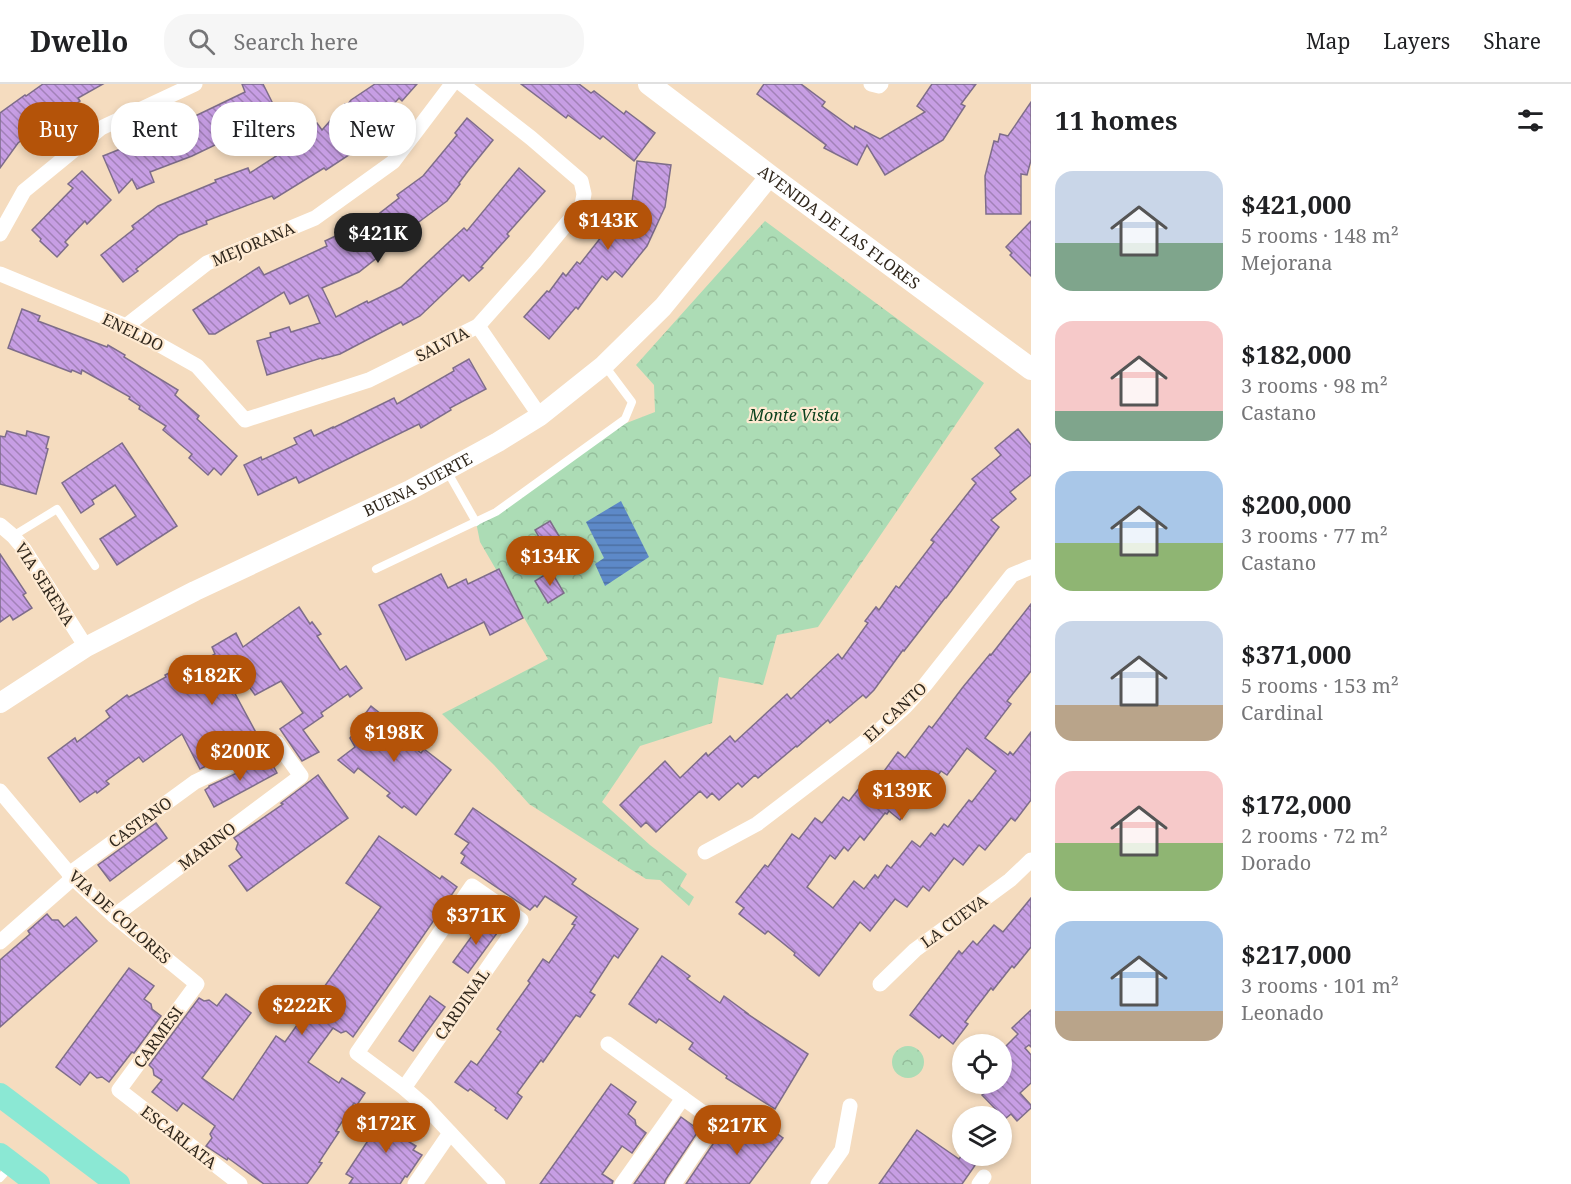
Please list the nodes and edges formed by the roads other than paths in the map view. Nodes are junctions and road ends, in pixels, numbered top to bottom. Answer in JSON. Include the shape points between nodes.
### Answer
{"nodes":[{"id":1,"x":195,"y":84,"type":"edge"},
{"id":2,"x":452,"y":84,"type":"edge"},
{"id":3,"x":462,"y":84,"type":"edge"},
{"id":4,"x":649,"y":84,"type":"edge"},
{"id":5,"x":770,"y":177,"type":"junction"},
{"id":6,"x":0,"y":234,"type":"edge"},
{"id":7,"x":0,"y":274,"type":"edge"},
{"id":8,"x":126,"y":326,"type":"junction"},
{"id":9,"x":478,"y":326,"type":"junction"},
{"id":10,"x":604,"y":365,"type":"junction"},
{"id":11,"x":1031,"y":369,"type":"edge"},
{"id":12,"x":540,"y":416,"type":"junction"},
{"id":13,"x":245,"y":420,"type":"joint"},
{"id":14,"x":447,"y":470,"type":"junction"},
{"id":15,"x":476,"y":522,"type":"junction"},
{"id":16,"x":4,"y":528,"type":"edge"},
{"id":17,"x":95,"y":566,"type":"dead end"},
{"id":18,"x":1031,"y":567,"type":"edge"},
{"id":19,"x":375,"y":569,"type":"dead end"},
{"id":20,"x":86,"y":647,"type":"junction"},
{"id":21,"x":0,"y":703,"type":"edge"},
{"id":22,"x":301,"y":776,"type":"joint"},
{"id":23,"x":0,"y":791,"type":"edge"},
{"id":24,"x":705,"y":852,"type":"dead end"},
{"id":25,"x":1031,"y":860,"type":"edge"},
{"id":26,"x":71,"y":876,"type":"junction"},
{"id":27,"x":114,"y":916,"type":"junction"},
{"id":28,"x":0,"y":942,"type":"edge"},
{"id":29,"x":196,"y":984,"type":"joint"},
{"id":30,"x":880,"y":984,"type":"dead end"},
{"id":31,"x":608,"y":1044,"type":"dead end"},
{"id":32,"x":404,"y":1088,"type":"junction"},
{"id":33,"x":119,"y":1090,"type":"joint"},
{"id":34,"x":0,"y":1095,"type":"edge"},
{"id":35,"x":682,"y":1098,"type":"junction"},
{"id":36,"x":850,"y":1106,"type":"dead end"},
{"id":37,"x":450,"y":1133,"type":"junction"},
{"id":38,"x":4,"y":1166,"type":"edge"},
{"id":39,"x":38,"y":1184,"type":"edge"},
{"id":40,"x":118,"y":1184,"type":"edge"},
{"id":41,"x":240,"y":1184,"type":"edge"},
{"id":42,"x":415,"y":1184,"type":"edge"},
{"id":43,"x":498,"y":1184,"type":"edge"},
{"id":44,"x":622,"y":1184,"type":"edge"},
{"id":45,"x":674,"y":1184,"type":"edge"},
{"id":46,"x":818,"y":1184,"type":"edge"}],
"edges":[{"from":1,"to":6,"type":"street","via":[[101,128],[24,191]]},
{"from":2,"to":8,"type":"street","name":"MEJORANA","via":[[393,162],[315,218],[207,263]]},
{"from":3,"to":9,"type":"street","name":"SALVIA","via":[[581,181],[584,194],[576,213]]},
{"from":4,"to":5,"type":"main road","name":"AVENIDA DE LAS FLORES"},
{"from":5,"to":10,"type":"street","name":"BUENA SUERTE","via":[[663,307]]},
{"from":5,"to":11,"type":"main road","name":"AVENIDA DE LAS FLORES"},
{"from":7,"to":8,"type":"street","name":"ENELDO"},
{"from":8,"to":13,"type":"street","name":"ENELDO","via":[[197,366]]},
{"from":9,"to":12,"type":"street"},
{"from":9,"to":13,"type":"street","name":"SALVIA","via":[[369,380]]},
{"from":10,"to":12,"type":"street","name":"BUENA SUERTE"},
{"from":10,"to":15,"type":"lane","via":[[632,402],[625,419],[496,512]]},
{"from":12,"to":14,"type":"street","name":"BUENA SUERTE"},
{"from":14,"to":15,"type":"lane"},
{"from":14,"to":20,"type":"street","name":"BUENA SUERTE"},
{"from":15,"to":19,"type":"lane"},
{"from":16,"to":17,"type":"lane","via":[[57,509]]},
{"from":16,"to":20,"type":"street","name":"VIA SERENA","via":[[24,549]]},
{"from":18,"to":24,"type":"street","name":"EL CANTO","via":[[1012,575],[926,685],[876,734],[757,824]]},
{"from":20,"to":21,"type":"street","name":"BUENA SUERTE"},
{"from":22,"to":26,"type":"street","name":"CASTANO","via":[[277,743],[195,782]]},
{"from":22,"to":27,"type":"street","name":"MARINO"},
{"from":23,"to":26,"type":"street","name":"VIA DE COLORES"},
{"from":25,"to":30,"type":"street","name":"LA CUEVA","via":[[915,950]]},
{"from":26,"to":27,"type":"street","name":"VIA DE COLORES"},
{"from":26,"to":28,"type":"street","name":"CASTANO"},
{"from":27,"to":29,"type":"street","name":"VIA DE COLORES"},
{"from":29,"to":33,"type":"street","name":"CARMESI"},
{"from":31,"to":35,"type":"street"},
{"from":32,"to":32,"type":"street","name":"CARDINAL","via":[[521,920],[472,886],[357,1053]]},
{"from":32,"to":37,"type":"street"},
{"from":33,"to":41,"type":"street","name":"ESCARLATA"},
{"from":34,"to":40,"type":"main road"},
{"from":35,"to":44,"type":"street"},
{"from":35,"to":45,"type":"street","via":[[716,1122]]},
{"from":36,"to":46,"type":"street","via":[[842,1150]]},
{"from":37,"to":42,"type":"street"},
{"from":37,"to":43,"type":"street"},
{"from":38,"to":39,"type":"main road"}]}
